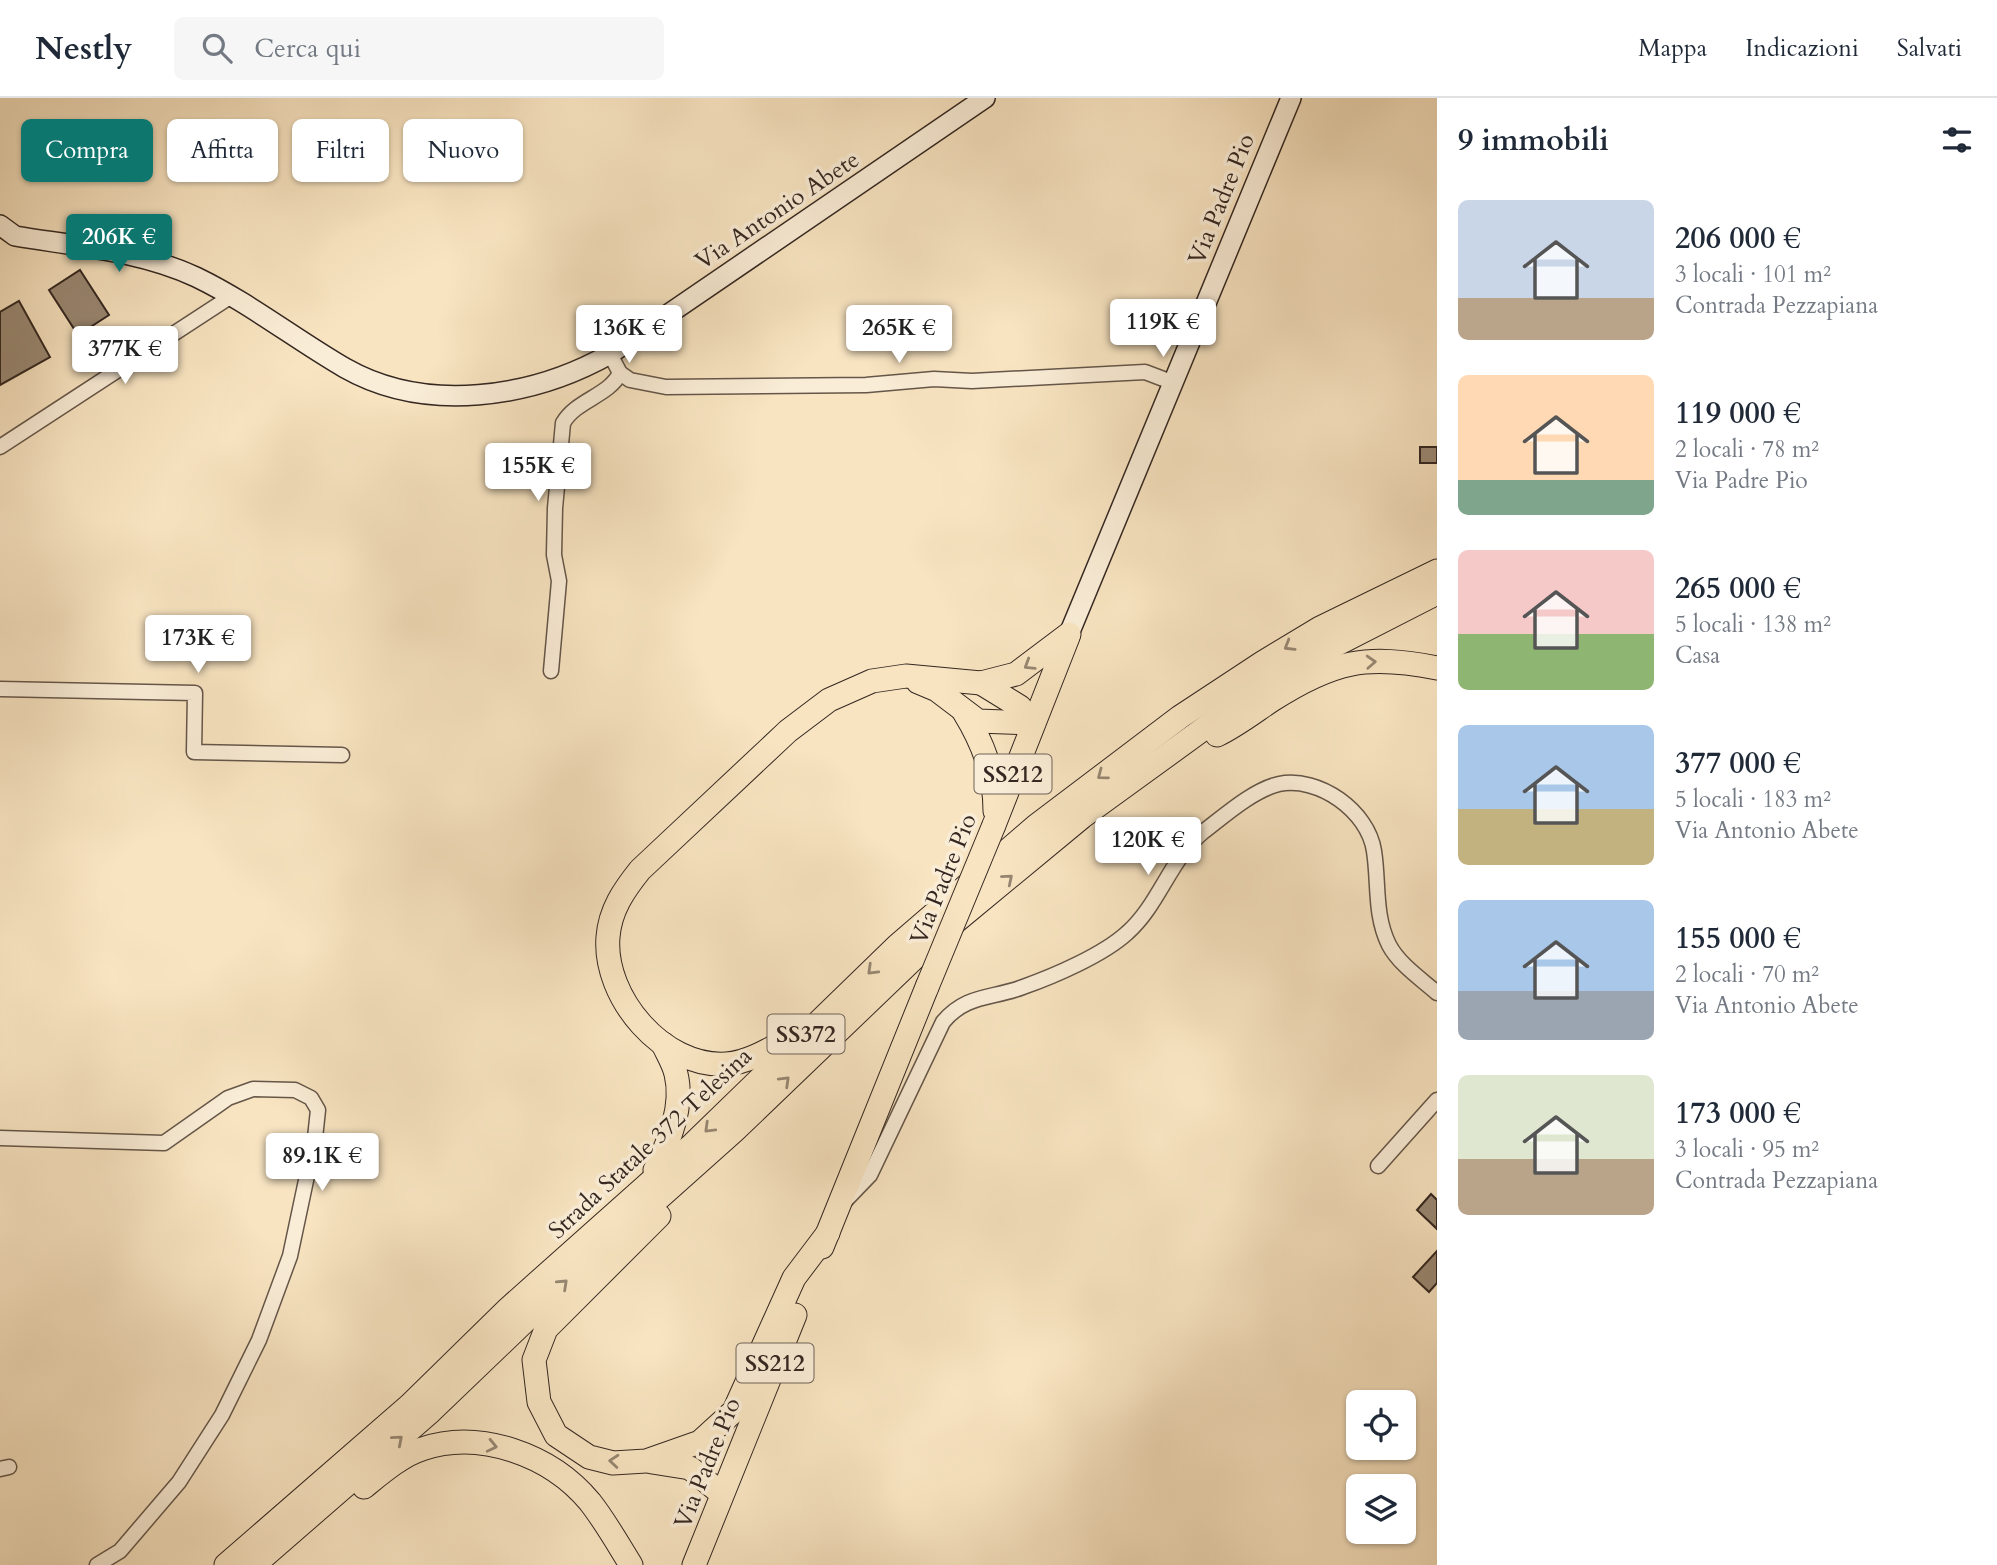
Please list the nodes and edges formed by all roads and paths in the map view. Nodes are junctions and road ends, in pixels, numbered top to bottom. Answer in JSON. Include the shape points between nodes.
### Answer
{"nodes":[{"id":1,"x":985,"y":98,"type":"edge"},
{"id":2,"x":1291,"y":98,"type":"edge"},
{"id":3,"x":7,"y":231,"type":"edge"},
{"id":4,"x":230,"y":297,"type":"junction"},
{"id":5,"x":610,"y":354,"type":"junction"},
{"id":6,"x":620,"y":373,"type":"junction"},
{"id":7,"x":1174,"y":383,"type":"junction"},
{"id":8,"x":0,"y":447,"type":"edge"},
{"id":9,"x":1437,"y":553,"type":"edge"},
{"id":10,"x":1437,"y":571,"type":"edge"},
{"id":11,"x":1437,"y":593,"type":"edge"},
{"id":12,"x":1320,"y":628,"type":"junction"},
{"id":13,"x":1069,"y":634,"type":"junction"},
{"id":14,"x":1437,"y":668,"type":"edge"},
{"id":15,"x":551,"y":671,"type":"dead end"},
{"id":16,"x":906,"y":676,"type":"junction"},
{"id":17,"x":981,"y":683,"type":"junction"},
{"id":18,"x":0,"y":689,"type":"edge"},
{"id":19,"x":962,"y":709,"type":"junction"},
{"id":20,"x":1032,"y":723,"type":"junction"},
{"id":21,"x":342,"y":755,"type":"dead end"},
{"id":22,"x":1157,"y":762,"type":"junction"},
{"id":23,"x":995,"y":825,"type":"junction"},
{"id":24,"x":1437,"y":993,"type":"edge"},
{"id":25,"x":820,"y":1020,"type":"junction"},
{"id":26,"x":663,"y":1044,"type":"junction"},
{"id":27,"x":1437,"y":1100,"type":"edge"},
{"id":28,"x":734,"y":1131,"type":"junction"},
{"id":29,"x":0,"y":1138,"type":"edge"},
{"id":30,"x":1378,"y":1166,"type":"dead end"},
{"id":31,"x":649,"y":1182,"type":"junction"},
{"id":32,"x":838,"y":1208,"type":"junction"},
{"id":33,"x":828,"y":1233,"type":"junction"},
{"id":34,"x":646,"y":1461,"type":"junction"},
{"id":35,"x":722,"y":1494,"type":"junction"},
{"id":36,"x":97,"y":1565,"type":"edge"},
{"id":37,"x":226,"y":1565,"type":"edge"},
{"id":38,"x":254,"y":1565,"type":"edge"},
{"id":39,"x":270,"y":1565,"type":"edge"},
{"id":40,"x":631,"y":1565,"type":"edge"},
{"id":41,"x":694,"y":1565,"type":"edge"}],
"edges":[{"from":1,"to":5,"type":"main road","name":"Via Antonio Abete"},
{"from":2,"to":7,"type":"main road","name":"Via Padre Pio","number":"SS212"},
{"from":3,"to":4,"type":"main road","name":"Via Antonio Abete","via":[[145,258],[197,277]]},
{"from":4,"to":5,"type":"main road","name":"Via Antonio Abete","via":[[346,369],[373,382],[427,393],[466,395],[523,389],[583,369]]},
{"from":4,"to":8,"type":"street"},
{"from":5,"to":6,"type":"street"},
{"from":6,"to":7,"type":"street","via":[[630,380],[666,387],[866,386],[934,379],[1144,372]]},
{"from":6,"to":15,"type":"street","via":[[616,382],[569,413],[563,423],[555,509],[554,555],[559,581]]},
{"from":7,"to":13,"type":"main road","name":"Via Padre Pio","number":"SS212"},
{"from":9,"to":12,"type":"highway","via":[[1360,598]]},
{"from":10,"to":12,"type":"highway","name":"Strada Statale 372 Telesina","number":"SS372"},
{"from":11,"to":22,"type":"highway","name":"Strada Statale 372 Telesina","number":"SS372","via":[[1306,660]]},
{"from":12,"to":25,"type":"highway","name":"Strada Statale 372 Telesina","number":"SS372","one_way":true,"via":[[1180,717],[1036,826],[897,946]]},
{"from":13,"to":17,"type":"highway","one_way":true,"via":[[1016,674]]},
{"from":13,"to":20,"type":"highway","name":"Via Padre Pio","number":"SS212"},
{"from":22,"to":14,"type":"highway","one_way":true,"via":[[1222,733],[1296,685],[1345,663],[1398,660]]},
{"from":16,"to":17,"type":"highway"},
{"from":16,"to":19,"type":"highway","via":[[937,690]]},
{"from":16,"to":26,"type":"highway","via":[[872,681],[829,700],[788,731],[624,890],[613,912],[609,961],[628,1009]]},
{"from":17,"to":20,"type":"highway","via":[[1020,707]]},
{"from":18,"to":21,"type":"street","via":[[195,693],[194,752]]},
{"from":19,"to":20,"type":"highway","via":[[978,721]]},
{"from":19,"to":23,"type":"highway","via":[[977,734],[992,777]]},
{"from":20,"to":23,"type":"highway","name":"Via Padre Pio","number":"SS212"},
{"from":28,"to":22,"type":"highway","name":"Strada Statale 372 Telesina","number":"SS372","one_way":true,"via":[[932,941],[1082,817]]},
{"from":23,"to":32,"type":"highway","name":"Via Padre Pio","number":"SS212","bridge":true},
{"from":24,"to":32,"type":"street","via":[[1389,945],[1377,895],[1374,849],[1356,812],[1339,799],[1301,784],[1279,784],[1202,834],[1126,935],[1023,988],[963,1003],[953,1010],[943,1021],[870,1175]]},
{"from":25,"to":26,"type":"highway","via":[[769,1050],[728,1065],[704,1063]]},
{"from":25,"to":31,"type":"highway","name":"Strada Statale 372 Telesina","number":"SS372","one_way":true},
{"from":26,"to":31,"type":"highway","via":[[677,1074],[677,1105],[670,1140]]},
{"from":27,"to":30,"type":"street"},
{"from":34,"to":28,"type":"highway","one_way":true,"via":[[613,1464],[589,1457],[556,1435],[538,1402],[534,1360],[547,1329]]},
{"from":38,"to":28,"type":"highway","name":"Strada Statale 372 Telesina","number":"SS372","one_way":true,"via":[[430,1412],[566,1281]]},
{"from":29,"to":36,"type":"street","via":[[164,1143],[228,1098],[253,1089],[295,1090],[311,1098],[318,1110],[290,1256],[247,1365],[222,1415],[179,1482],[120,1550]]},
{"from":31,"to":37,"type":"highway","name":"Strada Statale 372 Telesina","number":"SS372","via":[[410,1405]]},
{"from":32,"to":33,"type":"highway","name":"Via Padre Pio","number":"SS212"},
{"from":33,"to":34,"type":"highway","via":[[794,1278],[734,1411],[700,1442]]},
{"from":33,"to":35,"type":"highway","name":"Via Padre Pio","number":"SS212"},
{"from":34,"to":35,"type":"highway","via":[[691,1468]]},
{"from":35,"to":41,"type":"highway","name":"Via Padre Pio","number":"SS212"},
{"from":39,"to":40,"type":"highway","one_way":true,"via":[[376,1477],[420,1449],[462,1440],[535,1457],[564,1478],[590,1502]]}]}
